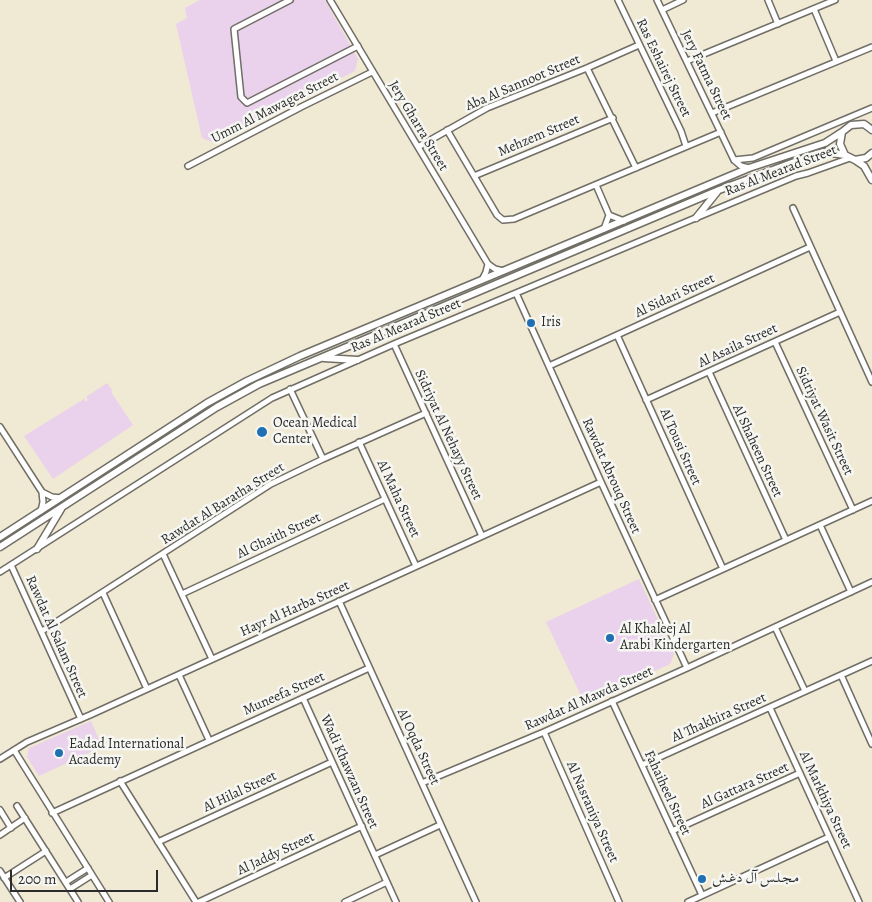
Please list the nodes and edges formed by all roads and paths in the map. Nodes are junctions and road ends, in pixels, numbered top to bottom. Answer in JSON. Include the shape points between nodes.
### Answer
{"nodes":[{"id":1,"x":290,"y":0,"type":"edge"},
{"id":2,"x":330,"y":0,"type":"edge"},
{"id":3,"x":618,"y":0,"type":"edge"},
{"id":4,"x":657,"y":0,"type":"edge"},
{"id":5,"x":683,"y":0,"type":"edge"},
{"id":6,"x":768,"y":0,"type":"edge"},
{"id":7,"x":835,"y":0,"type":"edge"},
{"id":8,"x":814,"y":9,"type":"junction"},
{"id":9,"x":662,"y":10,"type":"junction"},
{"id":10,"x":778,"y":24,"type":"junction"},
{"id":11,"x":639,"y":45,"type":"junction"},
{"id":12,"x":358,"y":46,"type":"junction"},
{"id":13,"x":872,"y":46,"type":"edge"},
{"id":14,"x":836,"y":61,"type":"junction"},
{"id":15,"x":687,"y":62,"type":"junction"},
{"id":16,"x":587,"y":68,"type":"junction"},
{"id":17,"x":372,"y":72,"type":"junction"},
{"id":18,"x":872,"y":108,"type":"edge"},
{"id":19,"x":712,"y":113,"type":"junction"},
{"id":20,"x":613,"y":118,"type":"junction"},
{"id":21,"x":872,"y":120,"type":"edge"},
{"id":22,"x":864,"y":124,"type":"junction"},
{"id":23,"x":448,"y":130,"type":"junction"},
{"id":24,"x":872,"y":130,"type":"edge"},
{"id":25,"x":721,"y":132,"type":"junction"},
{"id":26,"x":842,"y":132,"type":"junction"},
{"id":27,"x":686,"y":146,"type":"junction"},
{"id":28,"x":418,"y":147,"type":"junction"},
{"id":29,"x":872,"y":153,"type":"edge"},
{"id":30,"x":850,"y":157,"type":"junction"},
{"id":31,"x":734,"y":160,"type":"junction"},
{"id":32,"x":188,"y":166,"type":"dead end"},
{"id":33,"x":636,"y":168,"type":"junction"},
{"id":34,"x":749,"y":168,"type":"junction"},
{"id":35,"x":474,"y":176,"type":"junction"},
{"id":36,"x":729,"y":177,"type":"junction"},
{"id":37,"x":872,"y":180,"type":"edge"},
{"id":38,"x":596,"y":185,"type":"junction"},
{"id":39,"x":719,"y":190,"type":"junction"},
{"id":40,"x":793,"y":208,"type":"dead end"},
{"id":41,"x":609,"y":214,"type":"junction"},
{"id":42,"x":696,"y":218,"type":"junction"},
{"id":43,"x":625,"y":221,"type":"junction"},
{"id":44,"x":604,"y":230,"type":"junction"},
{"id":45,"x":810,"y":247,"type":"junction"},
{"id":46,"x":488,"y":264,"type":"junction"},
{"id":47,"x":504,"y":271,"type":"junction"},
{"id":48,"x":482,"y":280,"type":"junction"},
{"id":49,"x":516,"y":293,"type":"junction"},
{"id":50,"x":840,"y":312,"type":"junction"},
{"id":51,"x":617,"y":335,"type":"junction"},
{"id":52,"x":775,"y":342,"type":"junction"},
{"id":53,"x":394,"y":344,"type":"junction"},
{"id":54,"x":317,"y":358,"type":"junction"},
{"id":55,"x":357,"y":360,"type":"junction"},
{"id":56,"x":549,"y":366,"type":"junction"},
{"id":57,"x":709,"y":372,"type":"junction"},
{"id":58,"x":872,"y":382,"type":"edge"},
{"id":59,"x":290,"y":389,"type":"junction"},
{"id":60,"x":646,"y":400,"type":"junction"},
{"id":61,"x":426,"y":413,"type":"junction"},
{"id":62,"x":0,"y":427,"type":"edge"},
{"id":63,"x":359,"y":442,"type":"junction"},
{"id":64,"x":323,"y":459,"type":"junction"},
{"id":65,"x":601,"y":482,"type":"junction"},
{"id":66,"x":42,"y":492,"type":"junction"},
{"id":67,"x":62,"y":498,"type":"junction"},
{"id":68,"x":385,"y":499,"type":"junction"},
{"id":69,"x":872,"y":501,"type":"edge"},
{"id":70,"x":64,"y":505,"type":"junction"},
{"id":71,"x":853,"y":510,"type":"junction"},
{"id":72,"x":40,"y":511,"type":"junction"},
{"id":73,"x":820,"y":525,"type":"junction"},
{"id":74,"x":482,"y":536,"type":"junction"},
{"id":75,"x":0,"y":537,"type":"edge"},
{"id":76,"x":786,"y":540,"type":"junction"},
{"id":77,"x":0,"y":547,"type":"edge"},
{"id":78,"x":37,"y":548,"type":"junction"},
{"id":79,"x":163,"y":554,"type":"junction"},
{"id":80,"x":11,"y":565,"type":"junction"},
{"id":81,"x":416,"y":566,"type":"junction"},
{"id":82,"x":723,"y":569,"type":"junction"},
{"id":83,"x":0,"y":572,"type":"edge"},
{"id":84,"x":872,"y":582,"type":"edge"},
{"id":85,"x":851,"y":592,"type":"junction"},
{"id":86,"x":103,"y":593,"type":"junction"},
{"id":87,"x":182,"y":594,"type":"junction"},
{"id":88,"x":655,"y":600,"type":"junction"},
{"id":89,"x":339,"y":601,"type":"junction"},
{"id":90,"x":775,"y":627,"type":"junction"},
{"id":91,"x":42,"y":631,"type":"junction"},
{"id":92,"x":212,"y":659,"type":"junction"},
{"id":93,"x":872,"y":661,"type":"edge"},
{"id":94,"x":369,"y":668,"type":"junction"},
{"id":95,"x":687,"y":668,"type":"junction"},
{"id":96,"x":179,"y":674,"type":"junction"},
{"id":97,"x":841,"y":675,"type":"junction"},
{"id":98,"x":147,"y":689,"type":"junction"},
{"id":99,"x":805,"y":691,"type":"junction"},
{"id":100,"x":303,"y":698,"type":"junction"},
{"id":101,"x":612,"y":701,"type":"junction"},
{"id":102,"x":770,"y":708,"type":"junction"},
{"id":103,"x":81,"y":719,"type":"junction"},
{"id":104,"x":544,"y":732,"type":"junction"},
{"id":105,"x":209,"y":740,"type":"junction"},
{"id":106,"x":871,"y":741,"type":"edge"},
{"id":107,"x":14,"y":750,"type":"junction"},
{"id":108,"x":0,"y":759,"type":"edge"},
{"id":109,"x":332,"y":762,"type":"junction"},
{"id":110,"x":642,"y":765,"type":"junction"},
{"id":111,"x":800,"y":773,"type":"junction"},
{"id":112,"x":120,"y":781,"type":"junction"},
{"id":113,"x":422,"y":783,"type":"junction"},
{"id":114,"x":17,"y":806,"type":"dead end"},
{"id":115,"x":0,"y":810,"type":"edge"},
{"id":116,"x":52,"y":813,"type":"junction"},
{"id":117,"x":25,"y":818,"type":"junction"},
{"id":118,"x":440,"y":825,"type":"junction"},
{"id":119,"x":362,"y":826,"type":"junction"},
{"id":120,"x":11,"y":828,"type":"junction"},
{"id":121,"x":672,"y":831,"type":"junction"},
{"id":122,"x":0,"y":835,"type":"edge"},
{"id":123,"x":829,"y":837,"type":"junction"},
{"id":124,"x":158,"y":842,"type":"junction"},
{"id":125,"x":46,"y":851,"type":"junction"},
{"id":126,"x":375,"y":855,"type":"junction"},
{"id":127,"x":88,"y":868,"type":"junction"},
{"id":128,"x":0,"y":871,"type":"edge"},
{"id":129,"x":92,"y":875,"type":"junction"},
{"id":130,"x":4,"y":878,"type":"junction"},
{"id":131,"x":66,"y":882,"type":"junction"},
{"id":132,"x":387,"y":882,"type":"junction"},
{"id":133,"x":70,"y":889,"type":"junction"},
{"id":134,"x":702,"y":895,"type":"junction"},
{"id":135,"x":20,"y":902,"type":"edge"},
{"id":136,"x":78,"y":902,"type":"edge"},
{"id":137,"x":109,"y":902,"type":"edge"},
{"id":138,"x":197,"y":902,"type":"edge"},
{"id":139,"x":345,"y":902,"type":"edge"},
{"id":140,"x":396,"y":902,"type":"edge"},
{"id":141,"x":476,"y":902,"type":"edge"},
{"id":142,"x":619,"y":902,"type":"edge"},
{"id":143,"x":688,"y":902,"type":"edge"},
{"id":144,"x":859,"y":902,"type":"edge"}],
"edges":[{"from":1,"to":12,"type":"street","via":[[234,29],[241,97],[247,102]]},
{"from":2,"to":12,"type":"street","name":"Jery Gharra Street"},
{"from":3,"to":11,"type":"street","name":"Ras Eshairej Street"},
{"from":4,"to":9,"type":"street","name":"Jery Fatma Street"},
{"from":5,"to":9,"type":"street"},
{"from":6,"to":10,"type":"street"},
{"from":7,"to":8,"type":"street"},
{"from":8,"to":10,"type":"street"},
{"from":8,"to":14,"type":"street"},
{"from":9,"to":15,"type":"street","name":"Jery Fatma Street"},
{"from":10,"to":15,"type":"street"},
{"from":11,"to":16,"type":"street","name":"Aba Al Sannoot Street"},
{"from":11,"to":27,"type":"street","name":"Ras Eshairej Street"},
{"from":12,"to":17,"type":"street","name":"Jery Gharra Street"},
{"from":13,"to":14,"type":"street"},
{"from":14,"to":19,"type":"street"},
{"from":15,"to":19,"type":"street","name":"Jery Fatma Street"},
{"from":16,"to":20,"type":"street"},
{"from":16,"to":23,"type":"street","name":"Aba Al Sannoot Street","via":[[487,108]]},
{"from":17,"to":28,"type":"street","name":"Jery Gharra Street"},
{"from":17,"to":32,"type":"street","name":"Umm Al Mawagea Street"},
{"from":18,"to":31,"type":"street","name":"Ras Al Mearad Street","via":[[753,158]]},
{"from":19,"to":25,"type":"street","name":"Jery Fatma Street"},
{"from":20,"to":33,"type":"street"},
{"from":20,"to":35,"type":"street","name":"Mehzem Street"},
{"from":21,"to":22,"type":"street"},
{"from":22,"to":24,"type":"street"},
{"from":22,"to":26,"type":"street","name":"Ras Al Mearad Street","via":[[852,124]]},
{"from":23,"to":28,"type":"street","name":"Aba Al Sannoot Street"},
{"from":23,"to":35,"type":"street"},
{"from":25,"to":27,"type":"street"},
{"from":25,"to":31,"type":"street","name":"Jery Fatma Street"},
{"from":26,"to":30,"type":"street","via":[[840,144]]},
{"from":26,"to":34,"type":"street","name":"Ras Al Mearad Street","via":[[825,143]]},
{"from":27,"to":33,"type":"street"},
{"from":28,"to":46,"type":"street","name":"Jery Gharra Street"},
{"from":29,"to":30,"type":"street","via":[[866,158]]},
{"from":30,"to":37,"type":"street","via":[[864,166]]},
{"from":30,"to":39,"type":"street","name":"Ras Al Mearad Street","via":[[825,152],[816,154]]},
{"from":30,"to":42,"type":"street","name":"Ras Al Mearad Street"},
{"from":31,"to":34,"type":"street"},
{"from":31,"to":36,"type":"street","via":[[734,169]]},
{"from":33,"to":38,"type":"street"},
{"from":34,"to":36,"type":"street","name":"Ras Al Mearad Street"},
{"from":35,"to":38,"type":"street","via":[[497,215],[504,220],[514,219]]},
{"from":36,"to":43,"type":"street","name":"Ras Al Mearad Street"},
{"from":38,"to":41,"type":"street"},
{"from":39,"to":42,"type":"street"},
{"from":39,"to":54,"type":"street","name":"Ras Al Mearad Street"},
{"from":40,"to":45,"type":"street"},
{"from":41,"to":43,"type":"street"},
{"from":41,"to":44,"type":"street"},
{"from":42,"to":49,"type":"street","name":"Ras Al Mearad Street"},
{"from":43,"to":44,"type":"street","name":"Ras Al Mearad Street"},
{"from":44,"to":47,"type":"street","name":"Ras Al Mearad Street"},
{"from":45,"to":50,"type":"street"},
{"from":45,"to":51,"type":"street","name":"Al Sidari Street"},
{"from":46,"to":47,"type":"street"},
{"from":46,"to":48,"type":"street"},
{"from":47,"to":48,"type":"street","name":"Ras Al Mearad Street"},
{"from":48,"to":67,"type":"street","name":"Ras Al Mearad Street","via":[[247,381],[207,403]]},
{"from":49,"to":53,"type":"street","name":"Ras Al Mearad Street"},
{"from":49,"to":56,"type":"street","name":"Rawdat Abrouq Street"},
{"from":50,"to":52,"type":"street","name":"Al Asaila Street"},
{"from":50,"to":58,"type":"street"},
{"from":51,"to":56,"type":"street","name":"Al Sidari Street"},
{"from":51,"to":60,"type":"street","name":"Al Tousi Street"},
{"from":52,"to":57,"type":"street","name":"Al Asaila Street"},
{"from":52,"to":71,"type":"street","name":"Sidriyat Wasit Street"},
{"from":53,"to":55,"type":"street","name":"Ras Al Mearad Street"},
{"from":53,"to":61,"type":"street","name":"Sidriyat Al Nehayy Street"},
{"from":54,"to":55,"type":"street"},
{"from":54,"to":70,"type":"street","name":"Ras Al Mearad Street","via":[[217,407]]},
{"from":55,"to":59,"type":"street","name":"Ras Al Mearad Street"},
{"from":56,"to":65,"type":"street","name":"Rawdat Abrouq Street"},
{"from":57,"to":60,"type":"street","name":"Al Asaila Street"},
{"from":57,"to":76,"type":"street","name":"Al Shaheen Street"},
{"from":59,"to":64,"type":"street"},
{"from":59,"to":78,"type":"street","name":"Ras Al Mearad Street"},
{"from":60,"to":82,"type":"street","name":"Al Tousi Street"},
{"from":61,"to":63,"type":"street","name":"Rawdat Al Baratha Street"},
{"from":61,"to":74,"type":"street","name":"Sidriyat Al Nehayy Street"},
{"from":62,"to":66,"type":"street"},
{"from":63,"to":64,"type":"street","name":"Rawdat Al Baratha Street"},
{"from":63,"to":68,"type":"street","name":"Al Maha Street"},
{"from":64,"to":79,"type":"street","name":"Rawdat Al Baratha Street","via":[[271,484]]},
{"from":65,"to":74,"type":"street","name":"Hayr Al Harba Street"},
{"from":65,"to":88,"type":"street","name":"Rawdat Abrouq Street"},
{"from":66,"to":67,"type":"street"},
{"from":66,"to":72,"type":"street"},
{"from":67,"to":72,"type":"street","name":"Ras Al Mearad Street"},
{"from":68,"to":81,"type":"street","name":"Al Maha Street"},
{"from":68,"to":87,"type":"street","name":"Al Ghaith Street"},
{"from":69,"to":71,"type":"street"},
{"from":70,"to":77,"type":"street","name":"Ras Al Mearad Street"},
{"from":70,"to":78,"type":"street"},
{"from":71,"to":73,"type":"street"},
{"from":72,"to":75,"type":"street","name":"Ras Al Mearad Street"},
{"from":73,"to":76,"type":"street"},
{"from":73,"to":85,"type":"street"},
{"from":74,"to":81,"type":"street","name":"Hayr Al Harba Street"},
{"from":76,"to":82,"type":"street"},
{"from":78,"to":80,"type":"street","name":"Ras Al Mearad Street"},
{"from":79,"to":86,"type":"street","name":"Rawdat Al Baratha Street"},
{"from":79,"to":87,"type":"street"},
{"from":80,"to":83,"type":"street","name":"Ras Al Mearad Street"},
{"from":80,"to":91,"type":"street","name":"Rawdat Al Salam Street"},
{"from":81,"to":89,"type":"street","name":"Hayr Al Harba Street"},
{"from":82,"to":88,"type":"street"},
{"from":84,"to":85,"type":"street","name":"Rawdat Al Mawda Street"},
{"from":85,"to":90,"type":"street","name":"Rawdat Al Mawda Street"},
{"from":86,"to":91,"type":"street","name":"Rawdat Al Baratha Street"},
{"from":86,"to":98,"type":"street"},
{"from":87,"to":92,"type":"street"},
{"from":88,"to":95,"type":"street","name":"Rawdat Abrouq Street"},
{"from":89,"to":92,"type":"street","name":"Hayr Al Harba Street"},
{"from":89,"to":94,"type":"street","name":"Al Oqda Street"},
{"from":90,"to":95,"type":"street","name":"Rawdat Al Mawda Street"},
{"from":90,"to":99,"type":"street"},
{"from":91,"to":103,"type":"street","name":"Rawdat Al Salam Street"},
{"from":92,"to":96,"type":"street","name":"Hayr Al Harba Street"},
{"from":93,"to":97,"type":"street","name":"Al Thakhira Street"},
{"from":94,"to":100,"type":"street","name":"Muneefa Street"},
{"from":94,"to":113,"type":"street","name":"Al Oqda Street"},
{"from":95,"to":101,"type":"street","name":"Rawdat Al Mawda Street"},
{"from":96,"to":98,"type":"street","name":"Hayr Al Harba Street"},
{"from":96,"to":105,"type":"street"},
{"from":97,"to":99,"type":"street","name":"Al Thakhira Street"},
{"from":97,"to":106,"type":"street"},
{"from":98,"to":103,"type":"street","name":"Hayr Al Harba Street"},
{"from":99,"to":102,"type":"street","name":"Al Thakhira Street"},
{"from":100,"to":105,"type":"street","name":"Muneefa Street"},
{"from":100,"to":109,"type":"street","name":"Wadi Khawzan Street"},
{"from":101,"to":104,"type":"street","name":"Rawdat Al Mawda Street"},
{"from":101,"to":110,"type":"street","name":"Fahaiheel Street"},
{"from":102,"to":110,"type":"street","name":"Al Thakhira Street"},
{"from":102,"to":111,"type":"street","name":"Al Markhiya Street"},
{"from":103,"to":107,"type":"street","name":"Hayr Al Harba Street"},
{"from":104,"to":113,"type":"street","name":"Rawdat Al Mawda Street"},
{"from":104,"to":142,"type":"street","name":"Al Nasraniya Street"},
{"from":105,"to":112,"type":"street","name":"Muneefa Street"},
{"from":107,"to":108,"type":"street","name":"Hayr Al Harba Street"},
{"from":107,"to":116,"type":"street"},
{"from":109,"to":119,"type":"street","name":"Wadi Khawzan Street"},
{"from":109,"to":124,"type":"street","name":"Al Hilal Street"},
{"from":110,"to":121,"type":"street","name":"Fahaiheel Street"},
{"from":111,"to":121,"type":"street","name":"Al Gattara Street"},
{"from":111,"to":123,"type":"street","name":"Al Markhiya Street"},
{"from":112,"to":116,"type":"street","name":"Muneefa Street"},
{"from":112,"to":124,"type":"street"},
{"from":113,"to":118,"type":"street","name":"Al Oqda Street"},
{"from":114,"to":117,"type":"street"},
{"from":115,"to":120,"type":"street"},
{"from":116,"to":127,"type":"street"},
{"from":117,"to":120,"type":"street"},
{"from":117,"to":125,"type":"street"},
{"from":118,"to":126,"type":"street"},
{"from":118,"to":141,"type":"street","name":"Al Oqda Street"},
{"from":119,"to":126,"type":"street","name":"Wadi Khawzan Street"},
{"from":119,"to":138,"type":"street","name":"Al Jaddy Street"},
{"from":120,"to":122,"type":"street"},
{"from":121,"to":134,"type":"street","name":"Fahaiheel Street"},
{"from":123,"to":134,"type":"street"},
{"from":123,"to":144,"type":"street","name":"Al Markhiya Street"},
{"from":124,"to":138,"type":"street"},
{"from":125,"to":130,"type":"street"},
{"from":125,"to":131,"type":"street"},
{"from":126,"to":132,"type":"street","name":"Wadi Khawzan Street"},
{"from":127,"to":129,"type":"street"},
{"from":127,"to":131,"type":"street"},
{"from":128,"to":130,"type":"street"},
{"from":129,"to":133,"type":"street"},
{"from":129,"to":137,"type":"street"},
{"from":130,"to":135,"type":"street"},
{"from":131,"to":133,"type":"street"},
{"from":132,"to":139,"type":"street"},
{"from":132,"to":140,"type":"street","name":"Wadi Khawzan Street"},
{"from":133,"to":136,"type":"street"},
{"from":134,"to":143,"type":"street"}]}
